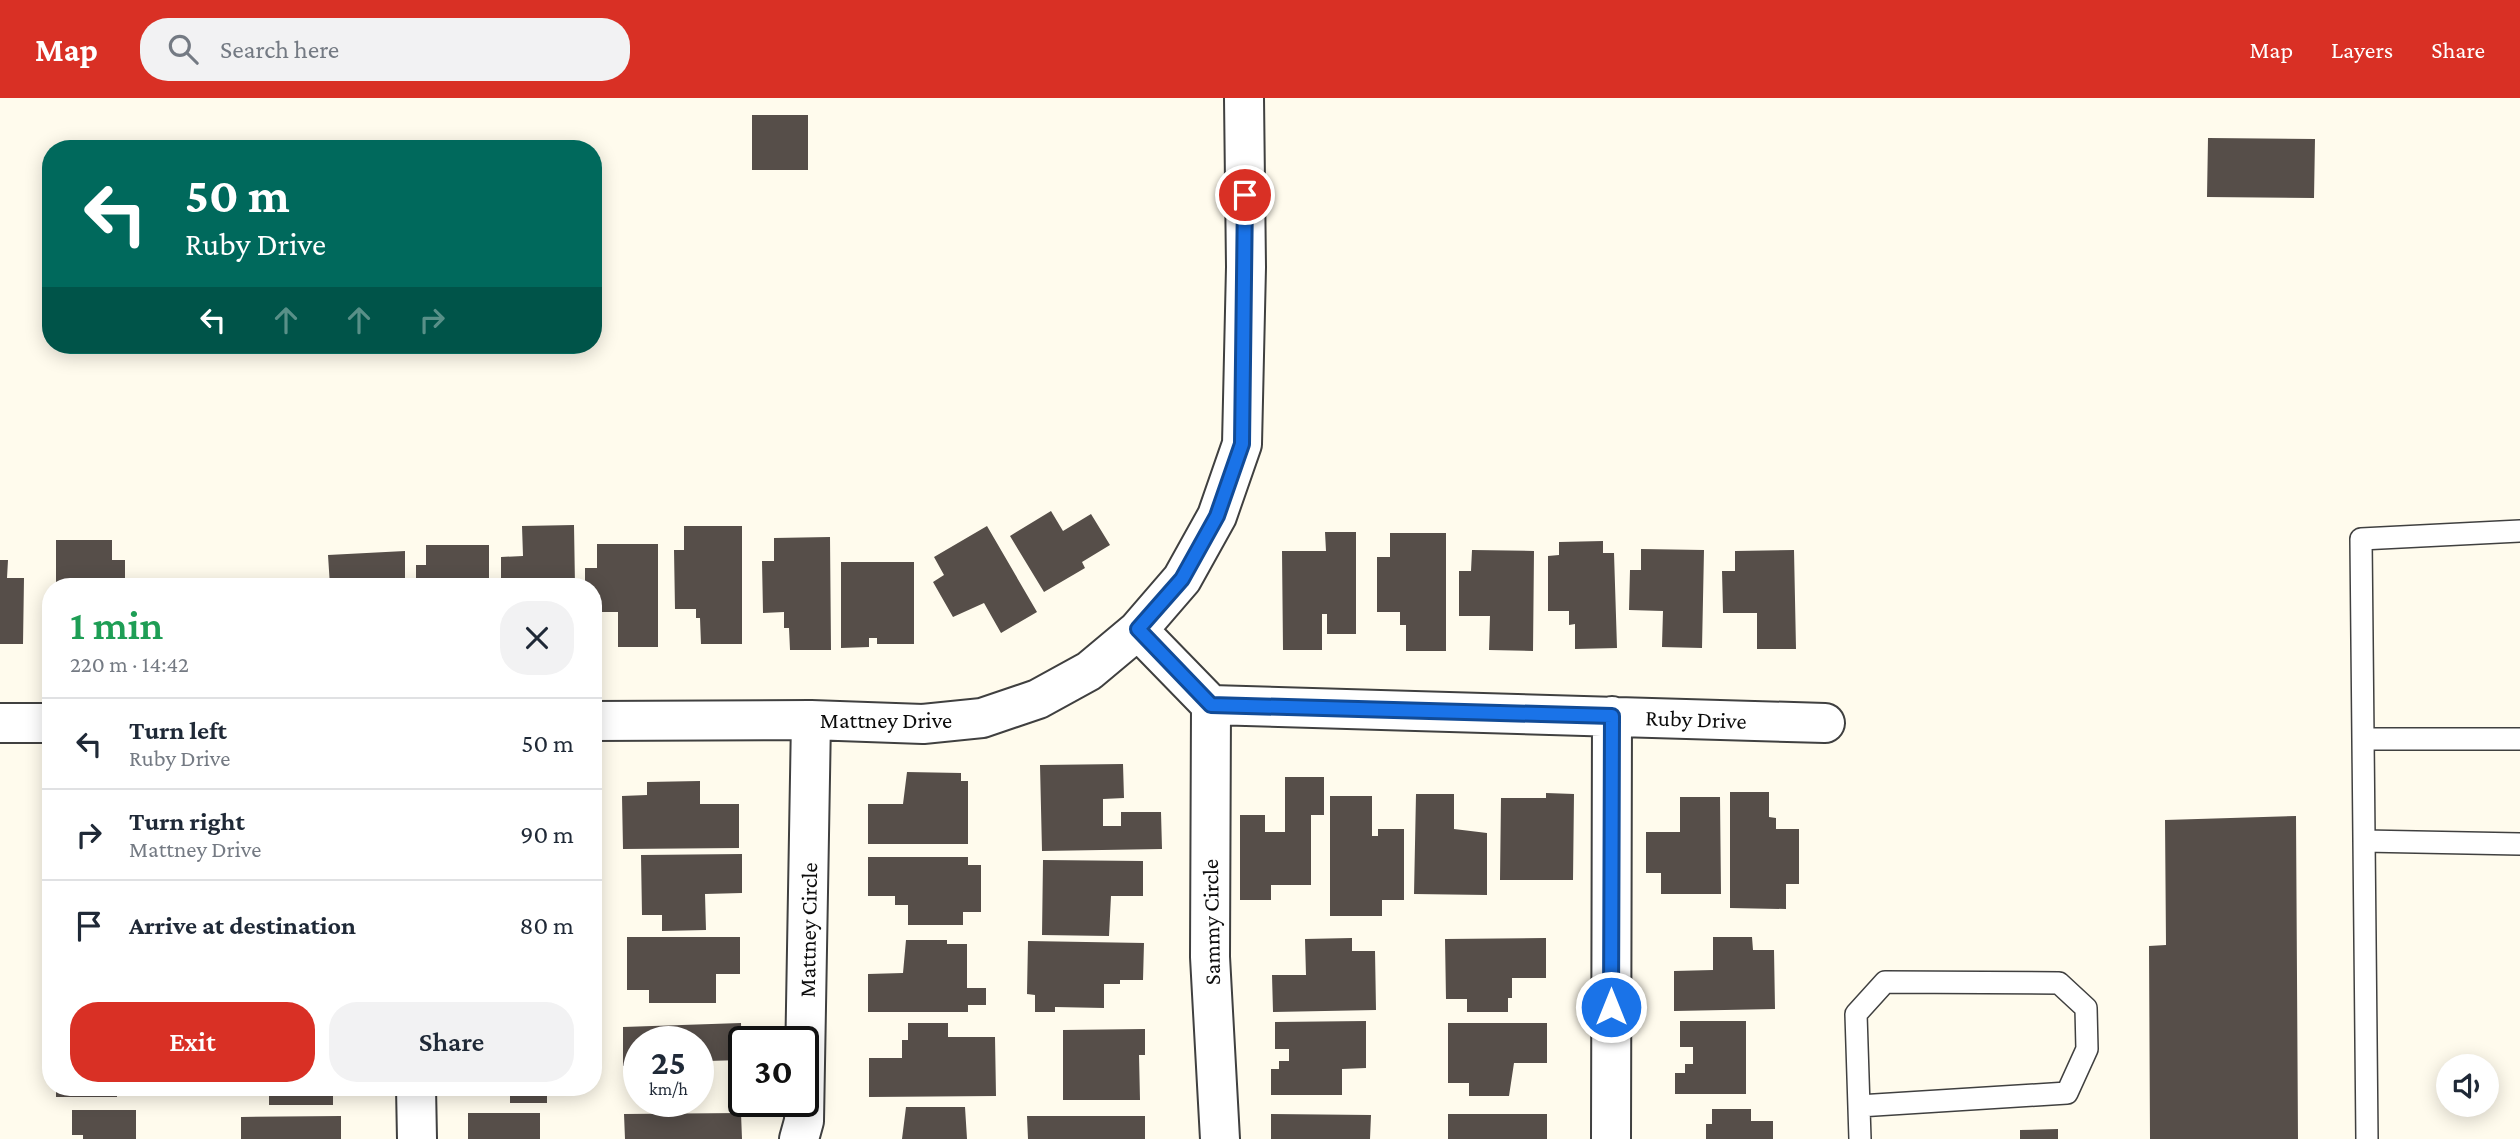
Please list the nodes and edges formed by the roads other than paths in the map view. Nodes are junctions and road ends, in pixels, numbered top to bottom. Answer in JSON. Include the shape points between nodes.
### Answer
{"nodes":[{"id":1,"x":1244,"y":98,"type":"edge"},
{"id":2,"x":2520,"y":531,"type":"edge"},
{"id":3,"x":1138,"y":629,"type":"junction"},
{"id":4,"x":1211,"y":705,"type":"junction"},
{"id":5,"x":1612,"y":716,"type":"junction"},
{"id":6,"x":811,"y":720,"type":"junction"},
{"id":7,"x":602,"y":721,"type":"edge"},
{"id":8,"x":0,"y":723,"type":"edge"},
{"id":9,"x":42,"y":723,"type":"edge"},
{"id":10,"x":1825,"y":723,"type":"dead end"},
{"id":11,"x":2363,"y":739,"type":"junction"},
{"id":12,"x":2520,"y":739,"type":"edge"},
{"id":13,"x":2364,"y":841,"type":"junction"},
{"id":14,"x":2520,"y":844,"type":"edge"},
{"id":15,"x":416,"y":1096,"type":"edge"},
{"id":16,"x":1859,"y":1106,"type":"junction"},
{"id":17,"x":417,"y":1139,"type":"edge"},
{"id":18,"x":799,"y":1139,"type":"edge"},
{"id":19,"x":1220,"y":1139,"type":"edge"},
{"id":20,"x":1611,"y":1139,"type":"edge"},
{"id":21,"x":1860,"y":1139,"type":"edge"},
{"id":22,"x":2367,"y":1139,"type":"edge"}],
"edges":[{"from":1,"to":3,"type":"street","name":"Mattney Drive","via":[[1247,267],[1242,444],[1217,516],[1182,579]]},
{"from":2,"to":11,"type":"lane","via":[[2361,539]]},
{"from":3,"to":4,"type":"street"},
{"from":3,"to":6,"type":"street","name":"Mattney Drive","via":[[1088,671],[1038,699],[982,718],[923,724]]},
{"from":4,"to":5,"type":"street","name":"Ruby Drive"},
{"from":4,"to":19,"type":"street","name":"Sammy Circle","via":[[1210,957]]},
{"from":5,"to":10,"type":"street","name":"Ruby Drive"},
{"from":5,"to":20,"type":"street"},
{"from":6,"to":7,"type":"street","name":"Mattney Drive"},
{"from":6,"to":18,"type":"street","name":"Mattney Circle","via":[[804,1121]]},
{"from":8,"to":9,"type":"street"},
{"from":11,"to":12,"type":"lane"},
{"from":11,"to":13,"type":"lane"},
{"from":13,"to":14,"type":"lane"},
{"from":13,"to":22,"type":"lane"},
{"from":15,"to":17,"type":"street"},
{"from":16,"to":16,"type":"lane","via":[[1856,1014],[1885,982],[2059,984],[2086,1008],[2087,1049],[2067,1093]]},
{"from":16,"to":21,"type":"lane"}]}
